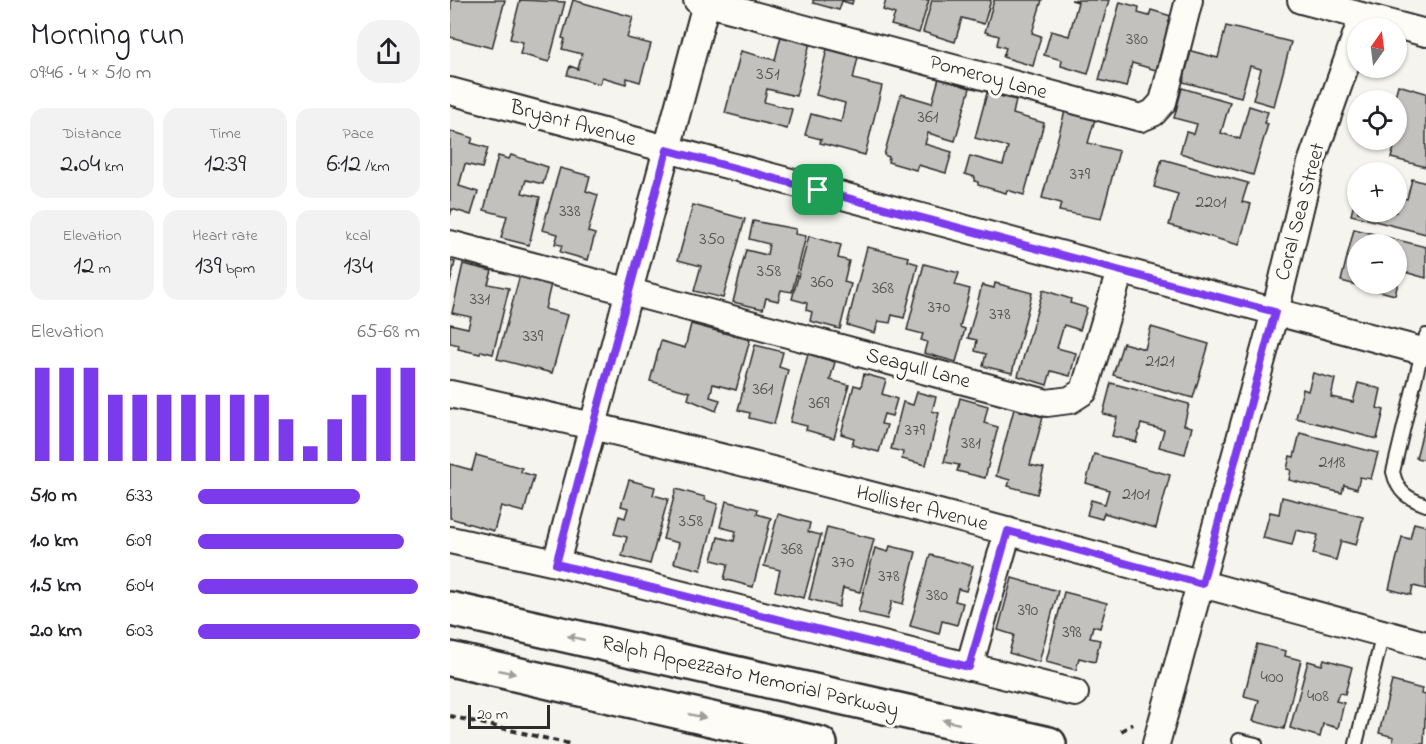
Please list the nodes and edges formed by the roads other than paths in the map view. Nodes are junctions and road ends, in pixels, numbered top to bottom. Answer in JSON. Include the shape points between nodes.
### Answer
{"nodes":[{"id":1,"x":1189,"y":0,"type":"edge"},
{"id":2,"x":1301,"y":0,"type":"edge"},
{"id":3,"x":704,"y":1,"type":"edge"},
{"id":4,"x":1359,"y":18,"type":"edge"},
{"id":5,"x":1407,"y":29,"type":"edge"},
{"id":6,"x":1426,"y":33,"type":"edge"},
{"id":7,"x":1347,"y":61,"type":"edge"},
{"id":8,"x":450,"y":91,"type":"edge"},
{"id":9,"x":667,"y":150,"type":"junction"},
{"id":10,"x":450,"y":244,"type":"edge"},
{"id":11,"x":1120,"y":271,"type":"junction"},
{"id":12,"x":630,"y":292,"type":"junction"},
{"id":13,"x":1275,"y":312,"type":"junction"},
{"id":14,"x":1425,"y":346,"type":"edge"},
{"id":15,"x":450,"y":394,"type":"edge"},
{"id":16,"x":594,"y":426,"type":"junction"},
{"id":17,"x":1426,"y":505,"type":"edge"},
{"id":18,"x":1008,"y":531,"type":"junction"},
{"id":19,"x":450,"y":540,"type":"edge"},
{"id":20,"x":556,"y":564,"type":"junction"},
{"id":21,"x":1202,"y":584,"type":"junction"},
{"id":22,"x":450,"y":609,"type":"edge"},
{"id":23,"x":1383,"y":633,"type":"junction"},
{"id":24,"x":1426,"y":645,"type":"edge"},
{"id":25,"x":450,"y":659,"type":"edge"},
{"id":26,"x":969,"y":667,"type":"junction"},
{"id":27,"x":1075,"y":693,"type":"dead end"},
{"id":28,"x":1239,"y":740,"type":"dead end"},
{"id":29,"x":820,"y":744,"type":"edge"},
{"id":30,"x":1049,"y":744,"type":"edge"},
{"id":31,"x":1156,"y":744,"type":"edge"},
{"id":32,"x":1257,"y":744,"type":"edge"},
{"id":33,"x":1356,"y":744,"type":"edge"}],
"edges":[{"from":1,"to":3,"type":"street","name":"Pomeroy Lane","via":[[1163,102],[1153,113],[1141,118]]},
{"from":2,"to":4,"type":"street"},
{"from":3,"to":9,"type":"street"},
{"from":5,"to":6,"type":"street"},
{"from":7,"to":13,"type":"street","name":"Coral Sea Street","via":[[1311,163]]},
{"from":8,"to":9,"type":"street","name":"Bryant Avenue"},
{"from":9,"to":11,"type":"street","name":"Bryant Avenue"},
{"from":9,"to":12,"type":"street"},
{"from":10,"to":12,"type":"street"},
{"from":11,"to":12,"type":"street","name":"Seagull Lane","via":[[1084,391],[1070,400],[1047,403]]},
{"from":11,"to":13,"type":"street","name":"Bryant Avenue"},
{"from":12,"to":16,"type":"street"},
{"from":13,"to":14,"type":"street","name":"Bryant Avenue"},
{"from":13,"to":21,"type":"street","name":"Coral Sea Street"},
{"from":14,"to":17,"type":"lane","via":[[1393,472],[1405,497]]},
{"from":15,"to":16,"type":"street","name":"Hollister Avenue"},
{"from":16,"to":18,"type":"street","name":"Hollister Avenue"},
{"from":16,"to":20,"type":"street"},
{"from":18,"to":21,"type":"street","name":"Hollister Avenue"},
{"from":18,"to":26,"type":"street"},
{"from":19,"to":20,"type":"street"},
{"from":20,"to":26,"type":"street"},
{"from":21,"to":23,"type":"street","name":"Hollister Avenue"},
{"from":21,"to":31,"type":"street","name":"Coral Sea Street"},
{"from":30,"to":22,"type":"street","name":"Ralph Appezzato Memorial Parkway","one_way":true},
{"from":23,"to":24,"type":"street","name":"Hollister Avenue"},
{"from":23,"to":33,"type":"lane"},
{"from":25,"to":29,"type":"street","one_way":true},
{"from":26,"to":27,"type":"street"},
{"from":28,"to":32,"type":"lane"}]}
